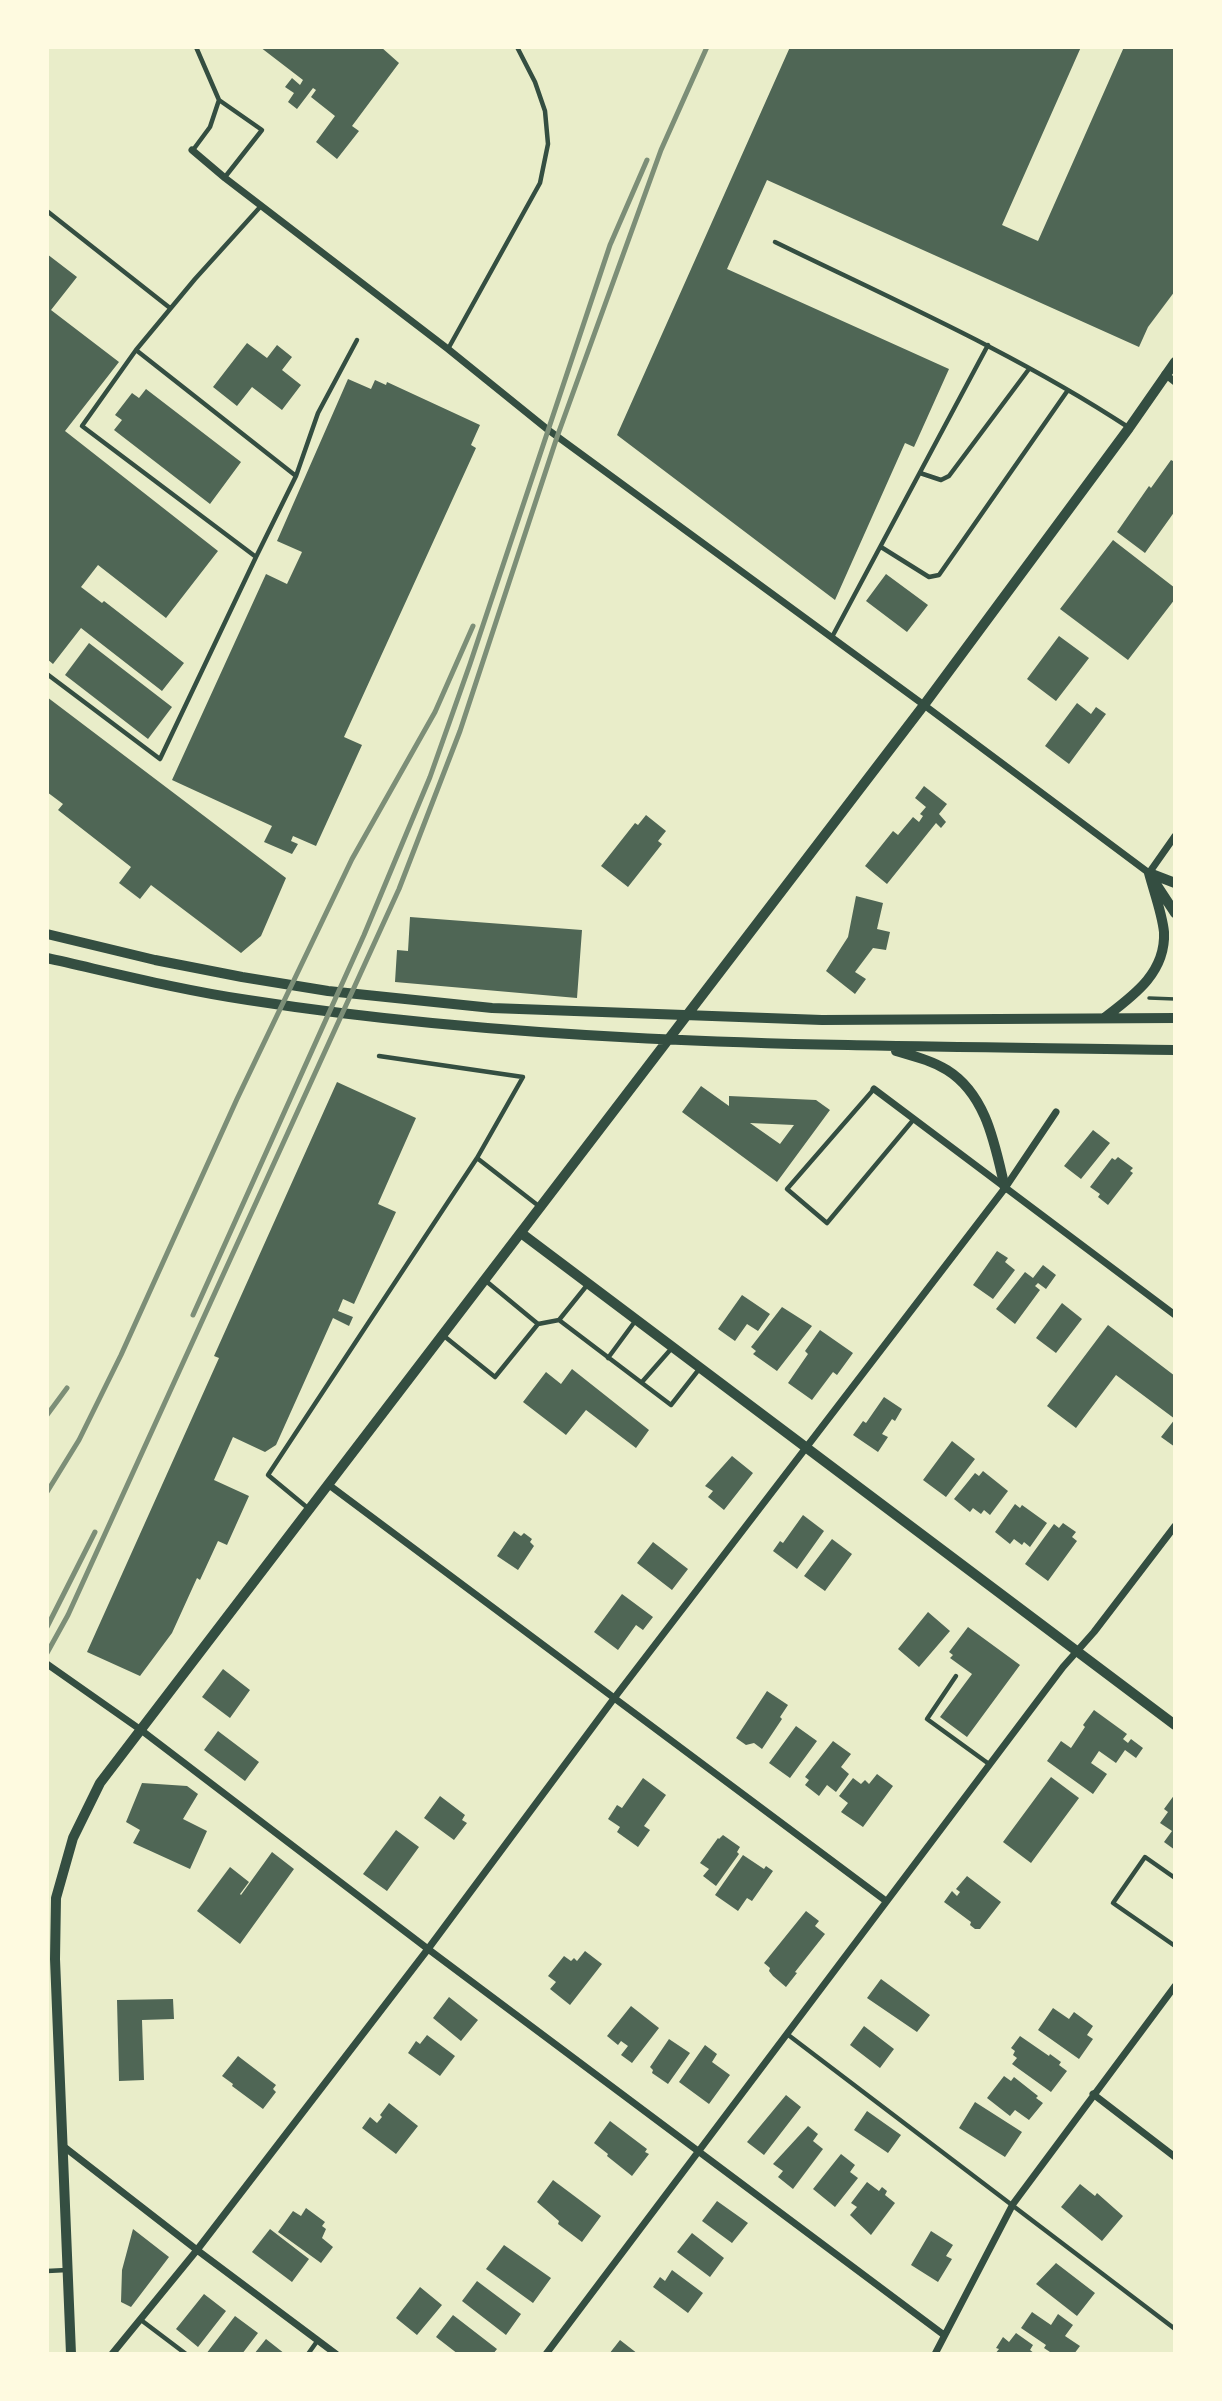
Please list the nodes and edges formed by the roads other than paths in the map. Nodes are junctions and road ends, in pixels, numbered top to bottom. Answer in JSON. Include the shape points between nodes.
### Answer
{"nodes":[{"id":1,"x":196,"y":47,"type":"edge"},
{"id":2,"x":517,"y":47,"type":"edge"},
{"id":3,"x":219,"y":100,"type":"junction"},
{"id":4,"x":192,"y":150,"type":"joint"},
{"id":5,"x":225,"y":178,"type":"junction"},
{"id":6,"x":262,"y":205,"type":"junction"},
{"id":7,"x":47,"y":211,"type":"edge"},
{"id":8,"x":775,"y":242,"type":"dead end"},
{"id":9,"x":170,"y":308,"type":"junction"},
{"id":10,"x":357,"y":340,"type":"dead end"},
{"id":11,"x":988,"y":345,"type":"junction"},
{"id":12,"x":448,"y":349,"type":"junction"},
{"id":13,"x":136,"y":350,"type":"junction"},
{"id":14,"x":1175,"y":362,"type":"edge"},
{"id":15,"x":1029,"y":369,"type":"junction"},
{"id":16,"x":1170,"y":378,"type":"edge"},
{"id":17,"x":1068,"y":390,"type":"junction"},
{"id":18,"x":1129,"y":428,"type":"junction"},
{"id":19,"x":919,"y":473,"type":"junction"},
{"id":20,"x":296,"y":476,"type":"junction"},
{"id":21,"x":880,"y":547,"type":"junction"},
{"id":22,"x":257,"y":557,"type":"junction"},
{"id":23,"x":832,"y":638,"type":"junction"},
{"id":24,"x":47,"y":674,"type":"edge"},
{"id":25,"x":924,"y":705,"type":"junction"},
{"id":26,"x":1175,"y":836,"type":"edge"},
{"id":27,"x":1149,"y":873,"type":"junction"},
{"id":28,"x":1175,"y":883,"type":"edge"},
{"id":29,"x":1175,"y":913,"type":"edge"},
{"id":30,"x":47,"y":934,"type":"edge"},
{"id":31,"x":47,"y":958,"type":"edge"},
{"id":32,"x":1104,"y":1018,"type":"junction"},
{"id":33,"x":1175,"y":1018,"type":"edge"},
{"id":34,"x":883,"y":1047,"type":"junction"},
{"id":35,"x":1175,"y":1050,"type":"edge"},
{"id":36,"x":379,"y":1056,"type":"dead end"},
{"id":37,"x":873,"y":1089,"type":"joint"},
{"id":38,"x":1056,"y":1112,"type":"dead end"},
{"id":39,"x":914,"y":1119,"type":"junction"},
{"id":40,"x":477,"y":1158,"type":"junction"},
{"id":41,"x":1005,"y":1188,"type":"junction"},
{"id":42,"x":541,"y":1207,"type":"junction"},
{"id":43,"x":521,"y":1233,"type":"junction"},
{"id":44,"x":485,"y":1280,"type":"junction"},
{"id":45,"x":588,"y":1284,"type":"junction"},
{"id":46,"x":1175,"y":1315,"type":"edge"},
{"id":47,"x":559,"y":1320,"type":"junction"},
{"id":48,"x":636,"y":1320,"type":"junction"},
{"id":49,"x":538,"y":1324,"type":"junction"},
{"id":50,"x":443,"y":1335,"type":"junction"},
{"id":51,"x":672,"y":1348,"type":"junction"},
{"id":52,"x":608,"y":1358,"type":"junction"},
{"id":53,"x":699,"y":1368,"type":"junction"},
{"id":54,"x":642,"y":1382,"type":"junction"},
{"id":55,"x":807,"y":1449,"type":"junction"},
{"id":56,"x":329,"y":1485,"type":"junction"},
{"id":57,"x":310,"y":1510,"type":"junction"},
{"id":58,"x":1175,"y":1526,"type":"edge"},
{"id":59,"x":1078,"y":1651,"type":"junction"},
{"id":60,"x":47,"y":1664,"type":"edge"},
{"id":61,"x":956,"y":1676,"type":"dead end"},
{"id":62,"x":615,"y":1697,"type":"junction"},
{"id":63,"x":1175,"y":1725,"type":"edge"},
{"id":64,"x":141,"y":1730,"type":"junction"},
{"id":65,"x":989,"y":1764,"type":"junction"},
{"id":66,"x":1175,"y":1878,"type":"edge"},
{"id":67,"x":886,"y":1901,"type":"junction"},
{"id":68,"x":1175,"y":1946,"type":"edge"},
{"id":69,"x":428,"y":1949,"type":"junction"},
{"id":70,"x":1175,"y":1986,"type":"edge"},
{"id":71,"x":787,"y":2034,"type":"junction"},
{"id":72,"x":1093,"y":2094,"type":"junction"},
{"id":73,"x":63,"y":2146,"type":"junction"},
{"id":74,"x":698,"y":2152,"type":"junction"},
{"id":75,"x":1175,"y":2157,"type":"edge"},
{"id":76,"x":1013,"y":2204,"type":"junction"},
{"id":77,"x":197,"y":2250,"type":"junction"},
{"id":78,"x":68,"y":2270,"type":"junction"},
{"id":79,"x":47,"y":2271,"type":"edge"},
{"id":80,"x":140,"y":2319,"type":"junction"},
{"id":81,"x":1175,"y":2329,"type":"edge"},
{"id":82,"x":944,"y":2335,"type":"junction"},
{"id":83,"x":318,"y":2340,"type":"junction"},
{"id":84,"x":71,"y":2354,"type":"edge"},
{"id":85,"x":112,"y":2354,"type":"edge"},
{"id":86,"x":186,"y":2354,"type":"edge"},
{"id":87,"x":308,"y":2354,"type":"edge"},
{"id":88,"x":335,"y":2354,"type":"edge"},
{"id":89,"x":546,"y":2354,"type":"edge"},
{"id":90,"x":935,"y":2354,"type":"edge"}],
"edges":[{"from":1,"to":3,"type":"lane"},
{"from":2,"to":12,"type":"lane","via":[[545,111],[548,144],[540,183]]},
{"from":3,"to":4,"type":"lane","via":[[210,127]]},
{"from":3,"to":5,"type":"lane","via":[[262,130]]},
{"from":4,"to":5,"type":"street"},
{"from":5,"to":6,"type":"street"},
{"from":6,"to":9,"type":"lane"},
{"from":6,"to":12,"type":"street"},
{"from":7,"to":9,"type":"lane"},
{"from":8,"to":11,"type":"lane"},
{"from":9,"to":13,"type":"lane"},
{"from":10,"to":20,"type":"lane","via":[[318,413]]},
{"from":11,"to":15,"type":"lane"},
{"from":11,"to":19,"type":"lane"},
{"from":12,"to":23,"type":"street","via":[[557,437]]},
{"from":13,"to":20,"type":"lane"},
{"from":13,"to":22,"type":"lane","via":[[82,426]]},
{"from":14,"to":16,"type":"main road"},
{"from":15,"to":17,"type":"lane"},
{"from":15,"to":19,"type":"lane","via":[[949,476],[941,480]]},
{"from":16,"to":18,"type":"main road"},
{"from":17,"to":18,"type":"lane"},
{"from":17,"to":21,"type":"lane","via":[[939,575],[929,577]]},
{"from":18,"to":25,"type":"main road"},
{"from":19,"to":21,"type":"lane"},
{"from":20,"to":22,"type":"lane"},
{"from":21,"to":23,"type":"lane"},
{"from":22,"to":24,"type":"lane","via":[[160,759]]},
{"from":23,"to":25,"type":"street"},
{"from":25,"to":27,"type":"street"},
{"from":25,"to":42,"type":"main road"},
{"from":26,"to":27,"type":"street"},
{"from":27,"to":28,"type":"main road"},
{"from":27,"to":29,"type":"main road"},
{"from":27,"to":32,"type":"main road","via":[[1164,932],[1161,953],[1140,990]]},
{"from":30,"to":32,"type":"main road","via":[[242,977],[492,1008],[822,1020]]},
{"from":31,"to":34,"type":"main road","via":[[248,1000],[422,1023]]},
{"from":32,"to":33,"type":"main road"},
{"from":34,"to":35,"type":"main road"},
{"from":34,"to":41,"type":"main road","via":[[927,1060],[964,1084],[992,1130]]},
{"from":36,"to":40,"type":"lane","via":[[523,1077]]},
{"from":37,"to":39,"type":"street"},
{"from":37,"to":39,"type":"lane","via":[[786,1189],[827,1223]]},
{"from":38,"to":41,"type":"street"},
{"from":39,"to":41,"type":"street"},
{"from":40,"to":42,"type":"lane"},
{"from":40,"to":57,"type":"lane","via":[[268,1475]]},
{"from":41,"to":46,"type":"street"},
{"from":41,"to":55,"type":"street"},
{"from":42,"to":43,"type":"main road"},
{"from":43,"to":44,"type":"main road"},
{"from":43,"to":45,"type":"street"},
{"from":44,"to":49,"type":"lane"},
{"from":44,"to":50,"type":"main road"},
{"from":45,"to":47,"type":"lane"},
{"from":45,"to":48,"type":"street"},
{"from":47,"to":49,"type":"lane"},
{"from":47,"to":52,"type":"lane"},
{"from":48,"to":51,"type":"street"},
{"from":48,"to":52,"type":"lane"},
{"from":49,"to":50,"type":"lane","via":[[495,1377]]},
{"from":50,"to":56,"type":"main road"},
{"from":51,"to":53,"type":"street"},
{"from":51,"to":54,"type":"lane"},
{"from":52,"to":54,"type":"lane"},
{"from":53,"to":54,"type":"lane","via":[[671,1405]]},
{"from":53,"to":55,"type":"street"},
{"from":55,"to":59,"type":"street"},
{"from":55,"to":62,"type":"street"},
{"from":56,"to":57,"type":"main road"},
{"from":56,"to":62,"type":"street"},
{"from":57,"to":64,"type":"main road"},
{"from":58,"to":59,"type":"street"},
{"from":59,"to":63,"type":"street"},
{"from":59,"to":65,"type":"street"},
{"from":60,"to":64,"type":"street"},
{"from":61,"to":65,"type":"lane","via":[[927,1719]]},
{"from":62,"to":67,"type":"street"},
{"from":62,"to":69,"type":"street"},
{"from":64,"to":69,"type":"street"},
{"from":64,"to":73,"type":"main road","via":[[100,1783],[73,1838],[56,1898]]},
{"from":65,"to":67,"type":"street"},
{"from":66,"to":68,"type":"lane","via":[[1145,1857],[1112,1903]]},
{"from":67,"to":71,"type":"street"},
{"from":69,"to":74,"type":"street"},
{"from":69,"to":77,"type":"street"},
{"from":70,"to":72,"type":"street"},
{"from":71,"to":74,"type":"street"},
{"from":71,"to":76,"type":"lane"},
{"from":72,"to":75,"type":"street"},
{"from":72,"to":76,"type":"street"},
{"from":73,"to":77,"type":"street"},
{"from":73,"to":78,"type":"main road"},
{"from":74,"to":82,"type":"street"},
{"from":74,"to":89,"type":"street"},
{"from":76,"to":81,"type":"lane"},
{"from":76,"to":82,"type":"street"},
{"from":77,"to":80,"type":"street"},
{"from":77,"to":83,"type":"street"},
{"from":78,"to":79,"type":"lane"},
{"from":78,"to":84,"type":"main road"},
{"from":80,"to":85,"type":"street"},
{"from":80,"to":86,"type":"lane"},
{"from":82,"to":90,"type":"street"},
{"from":83,"to":87,"type":"lane"},
{"from":83,"to":88,"type":"street"}]}
